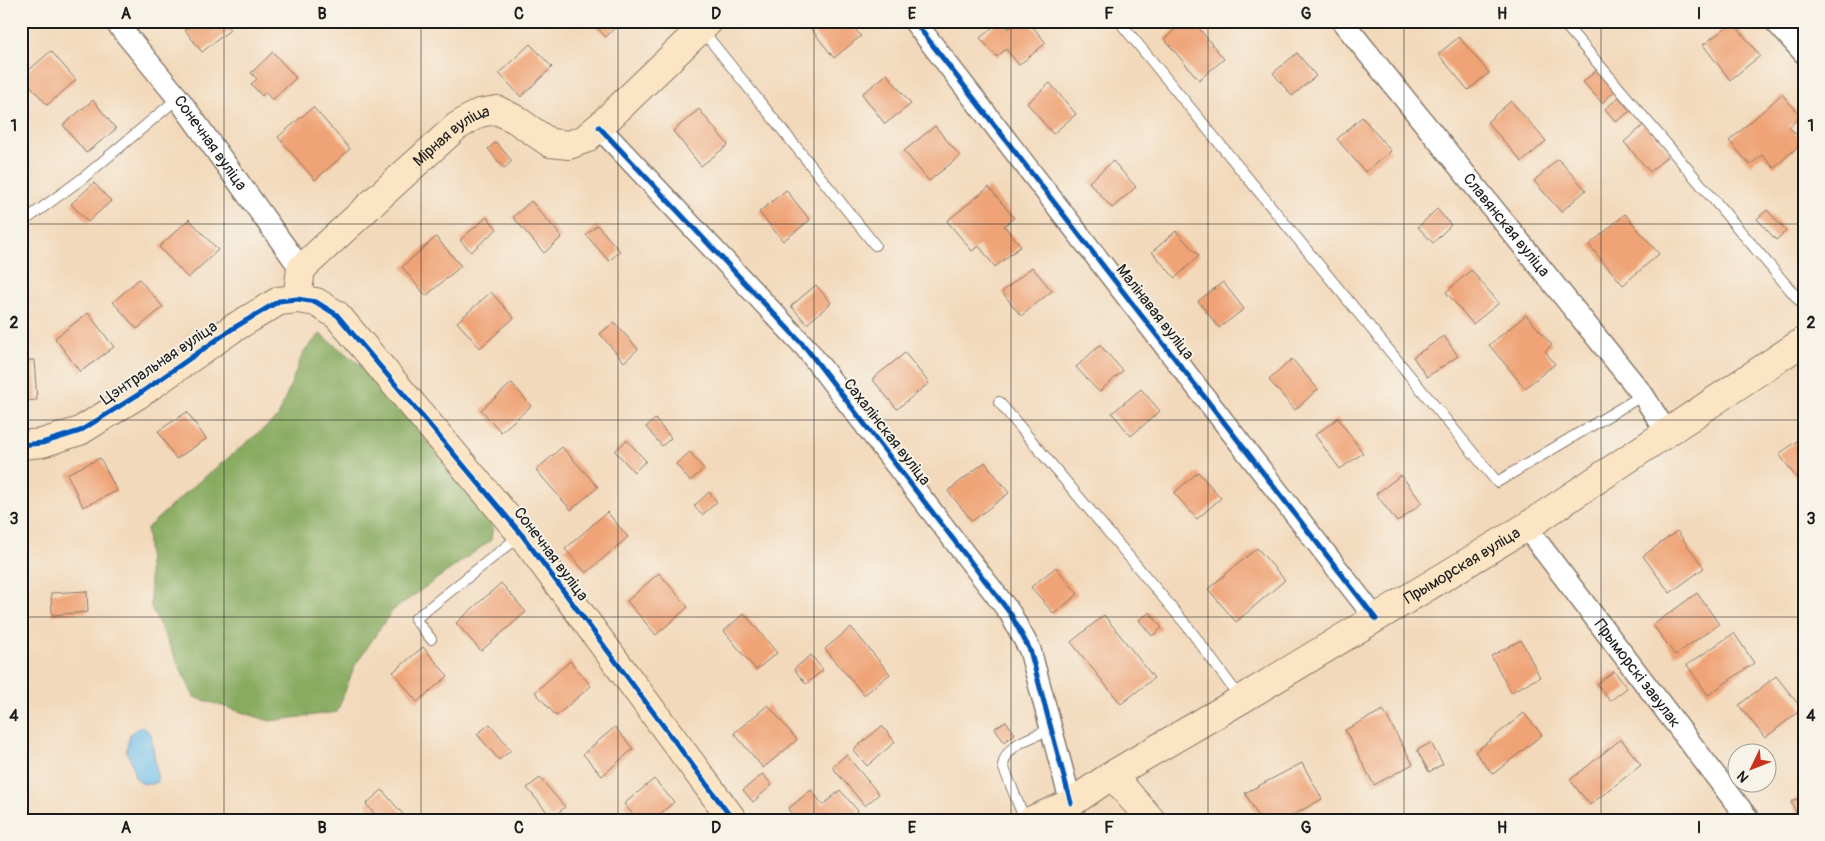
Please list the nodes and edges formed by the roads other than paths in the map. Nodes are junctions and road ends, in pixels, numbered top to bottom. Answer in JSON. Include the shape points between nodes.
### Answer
{"nodes":[{"id":1,"x":115,"y":21,"type":"edge"},
{"id":2,"x":914,"y":21,"type":"edge"},
{"id":3,"x":1119,"y":21,"type":"edge"},
{"id":4,"x":1342,"y":21,"type":"edge"},
{"id":5,"x":1562,"y":21,"type":"edge"},
{"id":6,"x":1775,"y":21,"type":"edge"},
{"id":7,"x":705,"y":25,"type":"edge"},
{"id":8,"x":1804,"y":53,"type":"edge"},
{"id":9,"x":178,"y":98,"type":"junction"},
{"id":10,"x":599,"y":127,"type":"junction"},
{"id":11,"x":21,"y":221,"type":"edge"},
{"id":12,"x":875,"y":245,"type":"dead end"},
{"id":13,"x":301,"y":269,"type":"junction"},
{"id":14,"x":303,"y":300,"type":"junction"},
{"id":15,"x":1804,"y":306,"type":"edge"},
{"id":16,"x":1804,"y":341,"type":"edge"},
{"id":17,"x":1643,"y":395,"type":"junction"},
{"id":18,"x":999,"y":402,"type":"dead end"},
{"id":19,"x":1667,"y":433,"type":"junction"},
{"id":20,"x":21,"y":444,"type":"edge"},
{"id":21,"x":1526,"y":527,"type":"junction"},
{"id":22,"x":522,"y":535,"type":"junction"},
{"id":23,"x":1376,"y":618,"type":"junction"},
{"id":24,"x":431,"y":639,"type":"dead end"},
{"id":25,"x":1242,"y":699,"type":"junction"},
{"id":26,"x":1052,"y":728,"type":"junction"},
{"id":27,"x":1112,"y":775,"type":"junction"},
{"id":28,"x":1071,"y":803,"type":"junction"},
{"id":29,"x":733,"y":820,"type":"edge"},
{"id":30,"x":1025,"y":820,"type":"edge"},
{"id":31,"x":1032,"y":820,"type":"edge"},
{"id":32,"x":1151,"y":820,"type":"edge"},
{"id":33,"x":1749,"y":820,"type":"edge"}],
"edges":[{"from":1,"to":9,"type":"street","name":"Сонечная вуліца"},
{"from":2,"to":23,"type":"street","name":"Малінавая вуліца"},
{"from":3,"to":17,"type":"lane","via":[[1496,482]]},
{"from":4,"to":17,"type":"street","name":"Славянская вуліца"},
{"from":5,"to":15,"type":"lane"},
{"from":6,"to":8,"type":"street"},
{"from":7,"to":10,"type":"street","name":"Мірная вуліца"},
{"from":7,"to":12,"type":"lane"},
{"from":9,"to":11,"type":"lane","via":[[82,178]]},
{"from":9,"to":13,"type":"street","name":"Сонечная вуліца"},
{"from":10,"to":13,"type":"street","name":"Мірная вуліца","via":[[585,139],[569,145],[559,144],[550,142],[497,110],[479,113],[456,128]]},
{"from":10,"to":26,"type":"street","name":"Сахалінская вуліца","via":[[806,348],[1010,613],[1030,650]]},
{"from":13,"to":14,"type":"street"},
{"from":14,"to":20,"type":"street","name":"Цэнтральная вуліца","via":[[279,302],[232,329],[80,431],[42,443]]},
{"from":14,"to":22,"type":"street","name":"Сонечная вуліца","via":[[316,302],[337,315]]},
{"from":16,"to":19,"type":"street","name":"Прыморская вуліца"},
{"from":17,"to":19,"type":"street","name":"Славянская вуліца"},
{"from":18,"to":25,"type":"lane","via":[[1188,627]]},
{"from":19,"to":21,"type":"street","name":"Прыморская вуліца"},
{"from":21,"to":23,"type":"street","name":"Прыморская вуліца"},
{"from":21,"to":33,"type":"street","name":"Прыморскі завулак"},
{"from":22,"to":24,"type":"lane","via":[[415,619]]},
{"from":22,"to":29,"type":"street","name":"Сонечная вуліца"},
{"from":23,"to":25,"type":"street","name":"Прыморская вуліца"},
{"from":25,"to":27,"type":"street","name":"Прыморская вуліца"},
{"from":26,"to":28,"type":"street","name":"Сахалінская вуліца"},
{"from":26,"to":30,"type":"lane","via":[[1010,748],[1004,756],[1003,766]]},
{"from":27,"to":28,"type":"street","name":"Прыморская вуліца"},
{"from":27,"to":32,"type":"street"},
{"from":28,"to":31,"type":"street","name":"Прыморская вуліца"}]}
